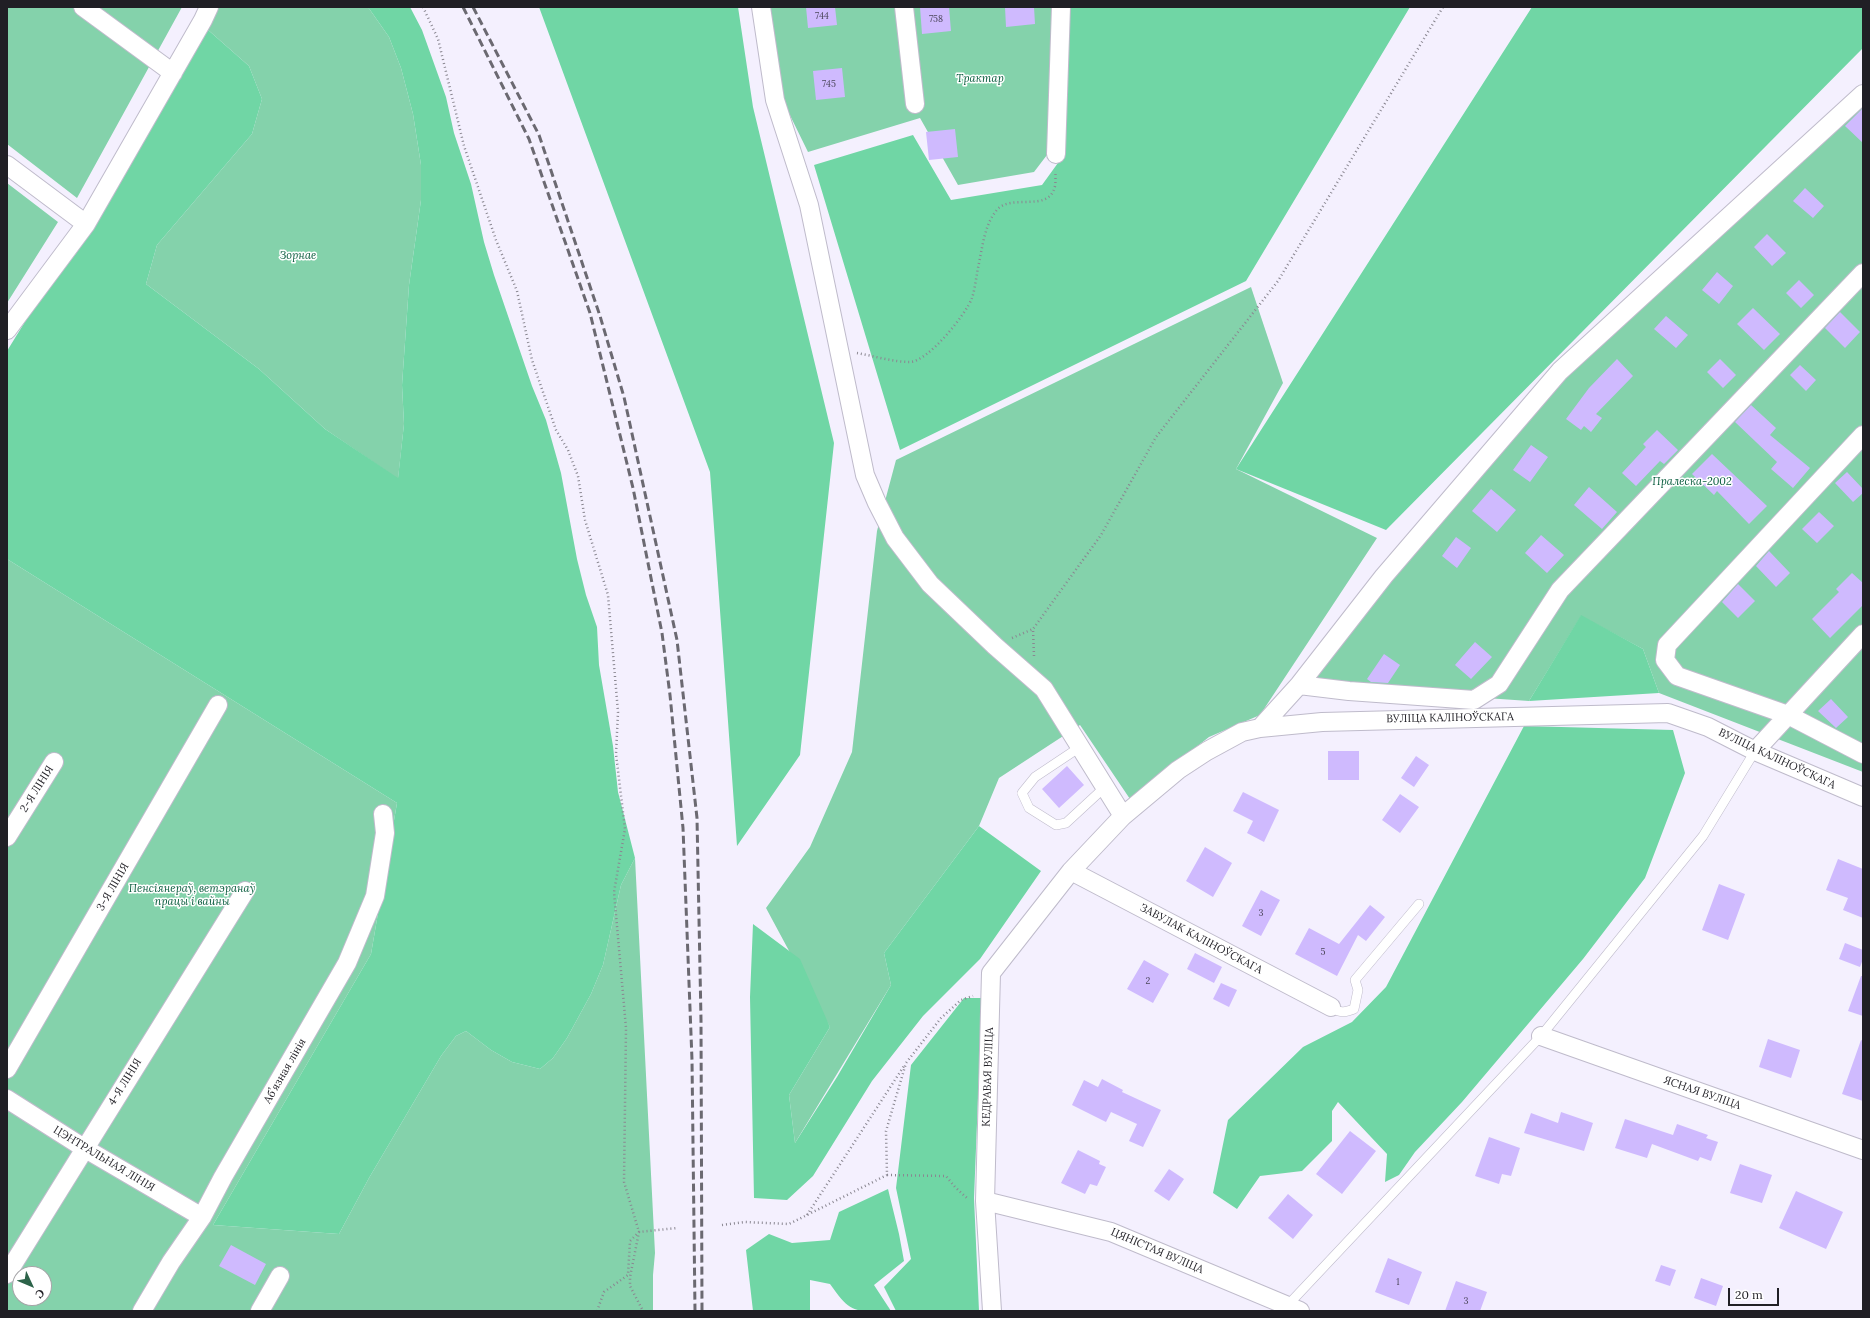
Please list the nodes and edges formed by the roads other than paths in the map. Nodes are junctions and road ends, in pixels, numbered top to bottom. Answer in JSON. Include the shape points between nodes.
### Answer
{"nodes":[{"id":1,"x":83,"y":7,"type":"edge"},
{"id":2,"x":209,"y":7,"type":"edge"},
{"id":3,"x":761,"y":7,"type":"edge"},
{"id":4,"x":904,"y":7,"type":"edge"},
{"id":5,"x":1061,"y":7,"type":"edge"},
{"id":6,"x":173,"y":73,"type":"junction"},
{"id":7,"x":1863,"y":94,"type":"edge"},
{"id":8,"x":914,"y":104,"type":"dead end"},
{"id":9,"x":1056,"y":154,"type":"road end"},
{"id":10,"x":7,"y":164,"type":"edge"},
{"id":11,"x":86,"y":224,"type":"junction"},
{"id":12,"x":1863,"y":273,"type":"edge"},
{"id":13,"x":7,"y":330,"type":"edge"},
{"id":14,"x":1863,"y":435,"type":"edge"},
{"id":15,"x":1863,"y":634,"type":"edge"},
{"id":16,"x":1299,"y":685,"type":"junction"},
{"id":17,"x":218,"y":706,"type":"dead end"},
{"id":18,"x":1788,"y":715,"type":"junction"},
{"id":19,"x":1260,"y":728,"type":"junction"},
{"id":20,"x":1080,"y":747,"type":"junction"},
{"id":21,"x":1755,"y":751,"type":"junction"},
{"id":22,"x":1863,"y":754,"type":"edge"},
{"id":23,"x":54,"y":762,"type":"dead end"},
{"id":24,"x":1104,"y":787,"type":"junction"},
{"id":25,"x":1863,"y":797,"type":"edge"},
{"id":26,"x":383,"y":814,"type":"dead end"},
{"id":27,"x":1123,"y":816,"type":"junction"},
{"id":28,"x":7,"y":837,"type":"edge"},
{"id":29,"x":1071,"y":871,"type":"junction"},
{"id":30,"x":245,"y":891,"type":"dead end"},
{"id":31,"x":1419,"y":904,"type":"dead end"},
{"id":32,"x":1331,"y":1007,"type":"joint"},
{"id":33,"x":1541,"y":1036,"type":"junction"},
{"id":34,"x":7,"y":1069,"type":"edge"},
{"id":35,"x":7,"y":1099,"type":"edge"},
{"id":36,"x":84,"y":1148,"type":"junction"},
{"id":37,"x":1863,"y":1150,"type":"edge"},
{"id":38,"x":985,"y":1201,"type":"junction"},
{"id":39,"x":202,"y":1217,"type":"junction"},
{"id":40,"x":7,"y":1274,"type":"edge"},
{"id":41,"x":280,"y":1276,"type":"dead end"},
{"id":42,"x":1294,"y":1309,"type":"edge"},
{"id":43,"x":142,"y":1311,"type":"edge"},
{"id":44,"x":260,"y":1311,"type":"edge"},
{"id":45,"x":992,"y":1311,"type":"edge"}],
"edges":[{"from":1,"to":6,"type":"street"},
{"from":2,"to":6,"type":"street"},
{"from":3,"to":20,"type":"street","via":[[776,100],[809,205],[865,475],[880,510],[895,538],[930,584],[1044,689]]},
{"from":4,"to":8,"type":"street"},
{"from":5,"to":9,"type":"street"},
{"from":6,"to":11,"type":"street"},
{"from":7,"to":16,"type":"street","via":[[1560,371],[1384,576]]},
{"from":10,"to":11,"type":"street"},
{"from":11,"to":13,"type":"street"},
{"from":12,"to":16,"type":"street","via":[[1560,590],[1499,684],[1474,700]]},
{"from":14,"to":18,"type":"street","via":[[1668,645],[1665,660],[1677,676]]},
{"from":15,"to":18,"type":"street"},
{"from":16,"to":19,"type":"street"},
{"from":17,"to":34,"type":"street","name":"3-Я ЛІНІЯ"},
{"from":18,"to":21,"type":"street"},
{"from":18,"to":22,"type":"street"},
{"from":19,"to":21,"type":"street","name":"ВУЛІЦА КАЛІНОЎСКАГА","via":[[1322,722],[1668,713],[1708,727]]},
{"from":19,"to":27,"type":"street","name":"ВУЛІЦА КАЛІНОЎСКАГА","via":[[1242,732],[1201,755],[1178,770]]},
{"from":20,"to":24,"type":"street"},
{"from":20,"to":24,"type":"lane","via":[[1034,777],[1022,793],[1029,808],[1056,826],[1066,823]]},
{"from":21,"to":25,"type":"street","name":"ВУЛІЦА КАЛІНОЎСКАГА"},
{"from":21,"to":33,"type":"lane","via":[[1703,836]]},
{"from":23,"to":28,"type":"street","name":"2-Я ЛІНІЯ"},
{"from":24,"to":27,"type":"street"},
{"from":26,"to":39,"type":"street","name":"Абʼязная лінія","via":[[384,833],[375,896],[347,963]]},
{"from":27,"to":29,"type":"street","name":"ВУЛІЦА КАЛІНОЎСКАГА"},
{"from":29,"to":32,"type":"street","name":"ЗАВУЛАК КАЛІНОЎСКАГА"},
{"from":29,"to":38,"type":"street","name":"КЕДРАВАЯ ВУЛІЦА","via":[[991,973]]},
{"from":30,"to":36,"type":"street","name":"4-Я ЛІНІЯ"},
{"from":31,"to":32,"type":"lane","via":[[1355,980],[1358,990],[1354,1009],[1346,1013]]},
{"from":33,"to":37,"type":"street","name":"ЯСНАЯ ВУЛІЦА"},
{"from":33,"to":42,"type":"lane"},
{"from":35,"to":36,"type":"street","name":"ЦЭНТРАЛЬНАЯ ЛІНІЯ"},
{"from":36,"to":39,"type":"street","name":"ЦЭНТРАЛЬНАЯ ЛІНІЯ"},
{"from":36,"to":40,"type":"street","name":"4-Я ЛІНІЯ"},
{"from":38,"to":42,"type":"street","name":"ЦЯНІСТАЯ ВУЛІЦА","via":[[1111,1232]]},
{"from":38,"to":45,"type":"street","name":"КЕДРАВАЯ ВУЛІЦА"},
{"from":39,"to":43,"type":"street","name":"Абʼязная лінія"},
{"from":41,"to":44,"type":"street"}]}
